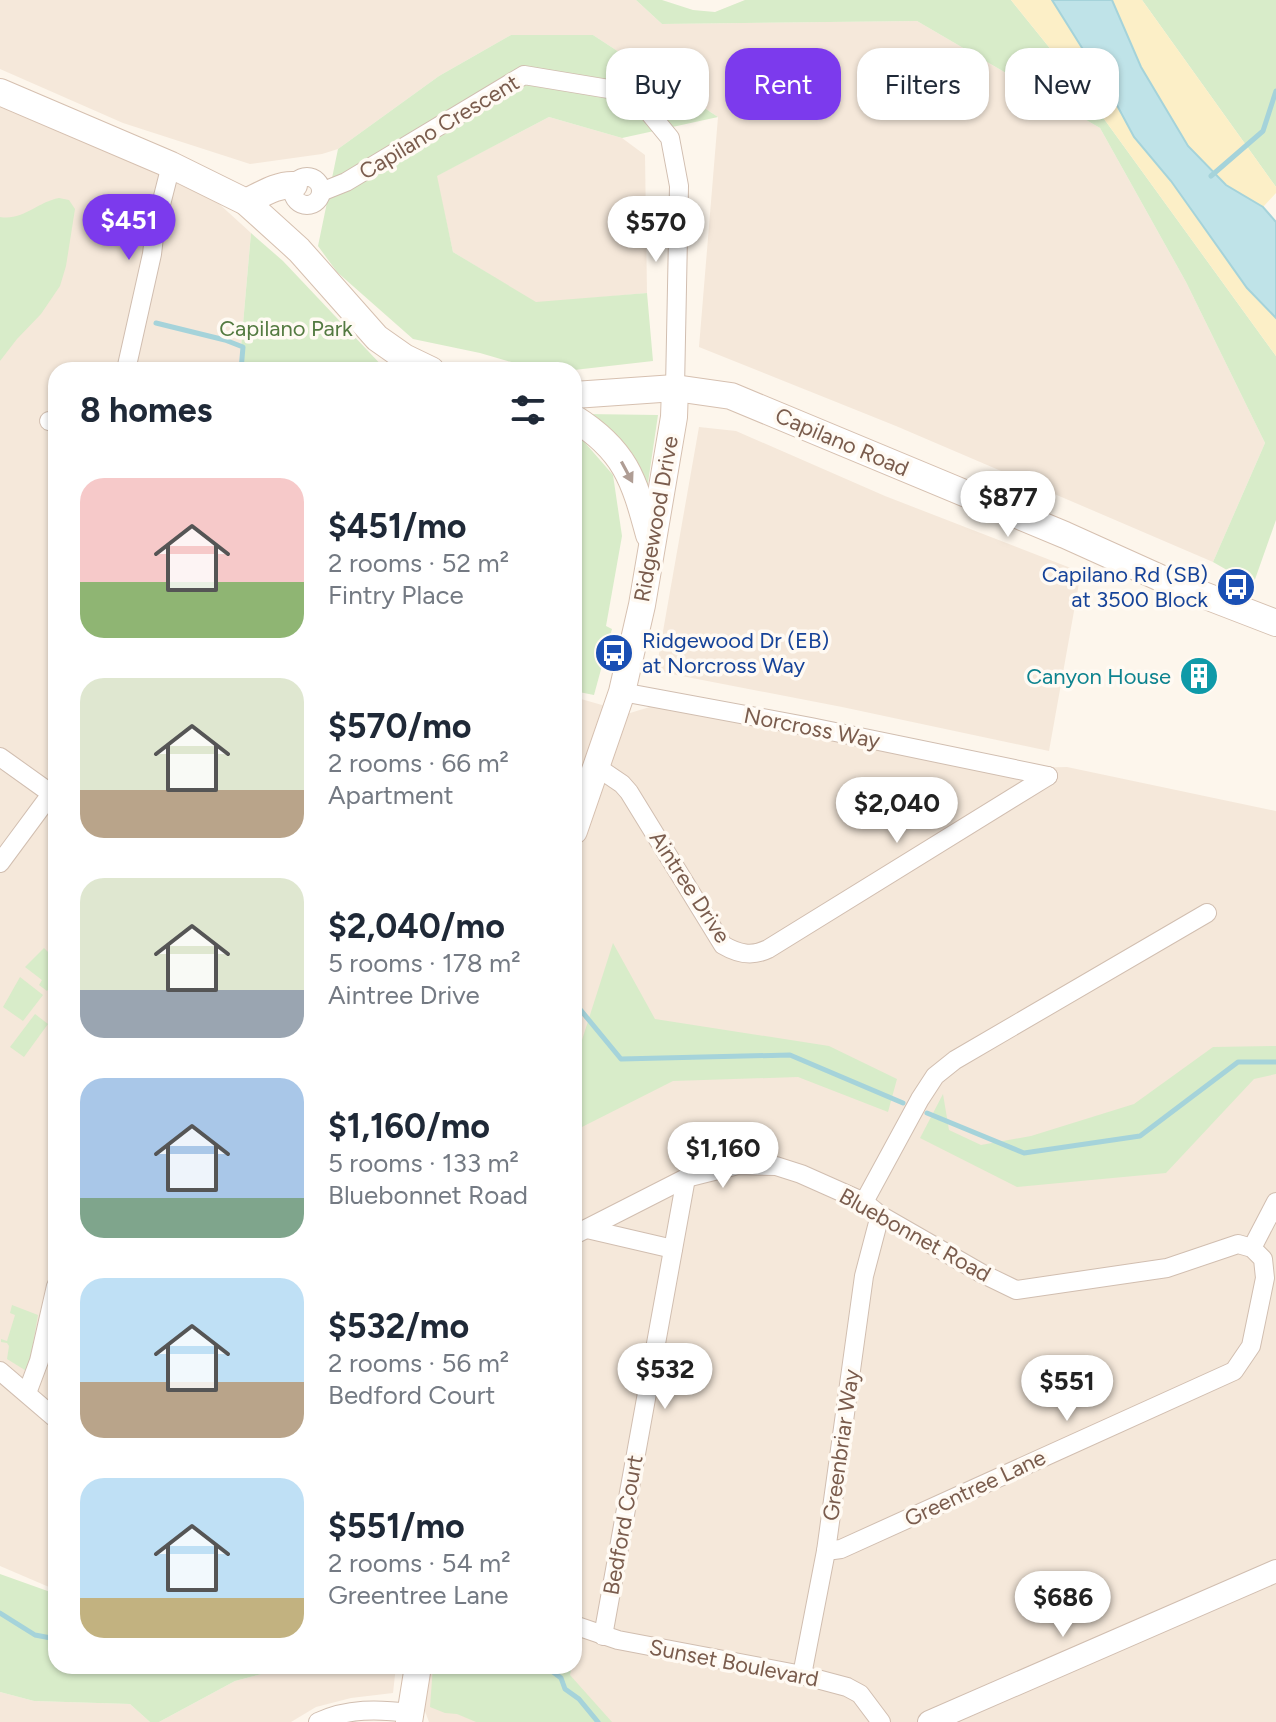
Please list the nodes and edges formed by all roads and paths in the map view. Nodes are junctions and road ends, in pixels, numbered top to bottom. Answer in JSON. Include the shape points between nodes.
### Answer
{"nodes":[{"id":1,"x":0,"y":92,"type":"edge"},
{"id":2,"x":171,"y":165,"type":"junction"},
{"id":3,"x":294,"y":185,"type":"joint"},
{"id":4,"x":246,"y":202,"type":"junction"},
{"id":5,"x":128,"y":362,"type":"edge"},
{"id":6,"x":414,"y":362,"type":"edge"},
{"id":7,"x":675,"y":388,"type":"junction"},
{"id":8,"x":582,"y":394,"type":"edge"},
{"id":9,"x":582,"y":423,"type":"edge"},
{"id":10,"x":651,"y":544,"type":"junction"},
{"id":11,"x":1276,"y":623,"type":"edge"},
{"id":12,"x":622,"y":692,"type":"junction"},
{"id":13,"x":0,"y":757,"type":"edge"},
{"id":14,"x":597,"y":767,"type":"junction"},
{"id":15,"x":1048,"y":776,"type":"joint"},
{"id":16,"x":48,"y":792,"type":"edge"},
{"id":17,"x":48,"y":802,"type":"edge"},
{"id":18,"x":582,"y":809,"type":"edge"},
{"id":19,"x":0,"y":863,"type":"edge"},
{"id":20,"x":1207,"y":913,"type":"dead end"},
{"id":21,"x":686,"y":1178,"type":"junction"},
{"id":22,"x":864,"y":1202,"type":"junction"},
{"id":23,"x":1276,"y":1202,"type":"edge"},
{"id":24,"x":880,"y":1215,"type":"junction"},
{"id":25,"x":582,"y":1231,"type":"edge"},
{"id":26,"x":582,"y":1232,"type":"edge"},
{"id":27,"x":673,"y":1249,"type":"junction"},
{"id":28,"x":1258,"y":1254,"type":"junction"},
{"id":29,"x":48,"y":1321,"type":"edge"},
{"id":30,"x":0,"y":1371,"type":"edge"},
{"id":31,"x":27,"y":1393,"type":"junction"},
{"id":32,"x":48,"y":1412,"type":"edge"},
{"id":33,"x":826,"y":1551,"type":"junction"},
{"id":34,"x":1276,"y":1571,"type":"edge"},
{"id":35,"x":582,"y":1628,"type":"edge"},
{"id":36,"x":603,"y":1636,"type":"junction"},
{"id":37,"x":417,"y":1674,"type":"edge"},
{"id":38,"x":802,"y":1675,"type":"junction"},
{"id":39,"x":410,"y":1717,"type":"edge"},
{"id":40,"x":318,"y":1722,"type":"edge"},
{"id":41,"x":881,"y":1722,"type":"edge"},
{"id":42,"x":929,"y":1722,"type":"edge"}],
"edges":[{"from":1,"to":2,"type":"main road"},
{"from":2,"to":4,"type":"main road"},
{"from":2,"to":5,"type":"street"},
{"from":3,"to":4,"type":"main road"},
{"from":3,"to":7,"type":"street","name":"Capilano Crescent","via":[[310,177],[321,192],[346,182],[524,75],[633,93],[670,138],[679,186]]},
{"from":4,"to":6,"type":"main road","via":[[299,250],[377,338]]},
{"from":7,"to":8,"type":"main road","name":"Capilano Road"},
{"from":7,"to":10,"type":"main road","name":"Ridgewood Drive"},
{"from":7,"to":11,"type":"main road","name":"Capilano Road","via":[[750,403]]},
{"from":9,"to":10,"type":"main road","one_way":true,"via":[[604,438],[622,461],[637,491]]},
{"from":10,"to":12,"type":"main road","name":"Ridgewood Drive"},
{"from":12,"to":14,"type":"main road","name":"Ridgewood Drive"},
{"from":12,"to":15,"type":"street","name":"Norcross Way"},
{"from":13,"to":16,"type":"street"},
{"from":14,"to":15,"type":"street","name":"Aintree Drive","via":[[629,792],[723,945],[753,954]]},
{"from":14,"to":18,"type":"main road","name":"Ridgewood Drive"},
{"from":17,"to":19,"type":"street"},
{"from":20,"to":22,"type":"street","via":[[935,1076]]},
{"from":21,"to":22,"type":"street","name":"Bluebonnet Road","via":[[738,1165],[776,1166]]},
{"from":21,"to":25,"type":"street","name":"Bluebonnet Road"},
{"from":21,"to":27,"type":"street","name":"Bedford Court"},
{"from":22,"to":24,"type":"street","name":"Bluebonnet Road"},
{"from":23,"to":28,"type":"street"},
{"from":24,"to":28,"type":"street","name":"Bluebonnet Road","via":[[1016,1290],[1167,1268],[1238,1244]]},
{"from":24,"to":33,"type":"street","name":"Greenbriar Way","via":[[864,1276]]},
{"from":26,"to":27,"type":"street","name":"Bluebonnet Road"},
{"from":27,"to":36,"type":"street","name":"Bedford Court"},
{"from":28,"to":33,"type":"street","name":"Greentree Lane","via":[[1265,1278],[1251,1346],[1234,1371],[841,1549]]},
{"from":29,"to":31,"type":"street"},
{"from":30,"to":31,"type":"street"},
{"from":31,"to":32,"type":"street"},
{"from":33,"to":38,"type":"street","name":"Greenbriar Way"},
{"from":34,"to":42,"type":"street"},
{"from":35,"to":36,"type":"street","name":"Sunset Boulevard"},
{"from":36,"to":38,"type":"street","name":"Sunset Boulevard"},
{"from":37,"to":39,"type":"main road"},
{"from":38,"to":41,"type":"street","name":"Sunset Boulevard","via":[[860,1694]]},
{"from":39,"to":40,"type":"street","via":[[366,1710]]}]}
